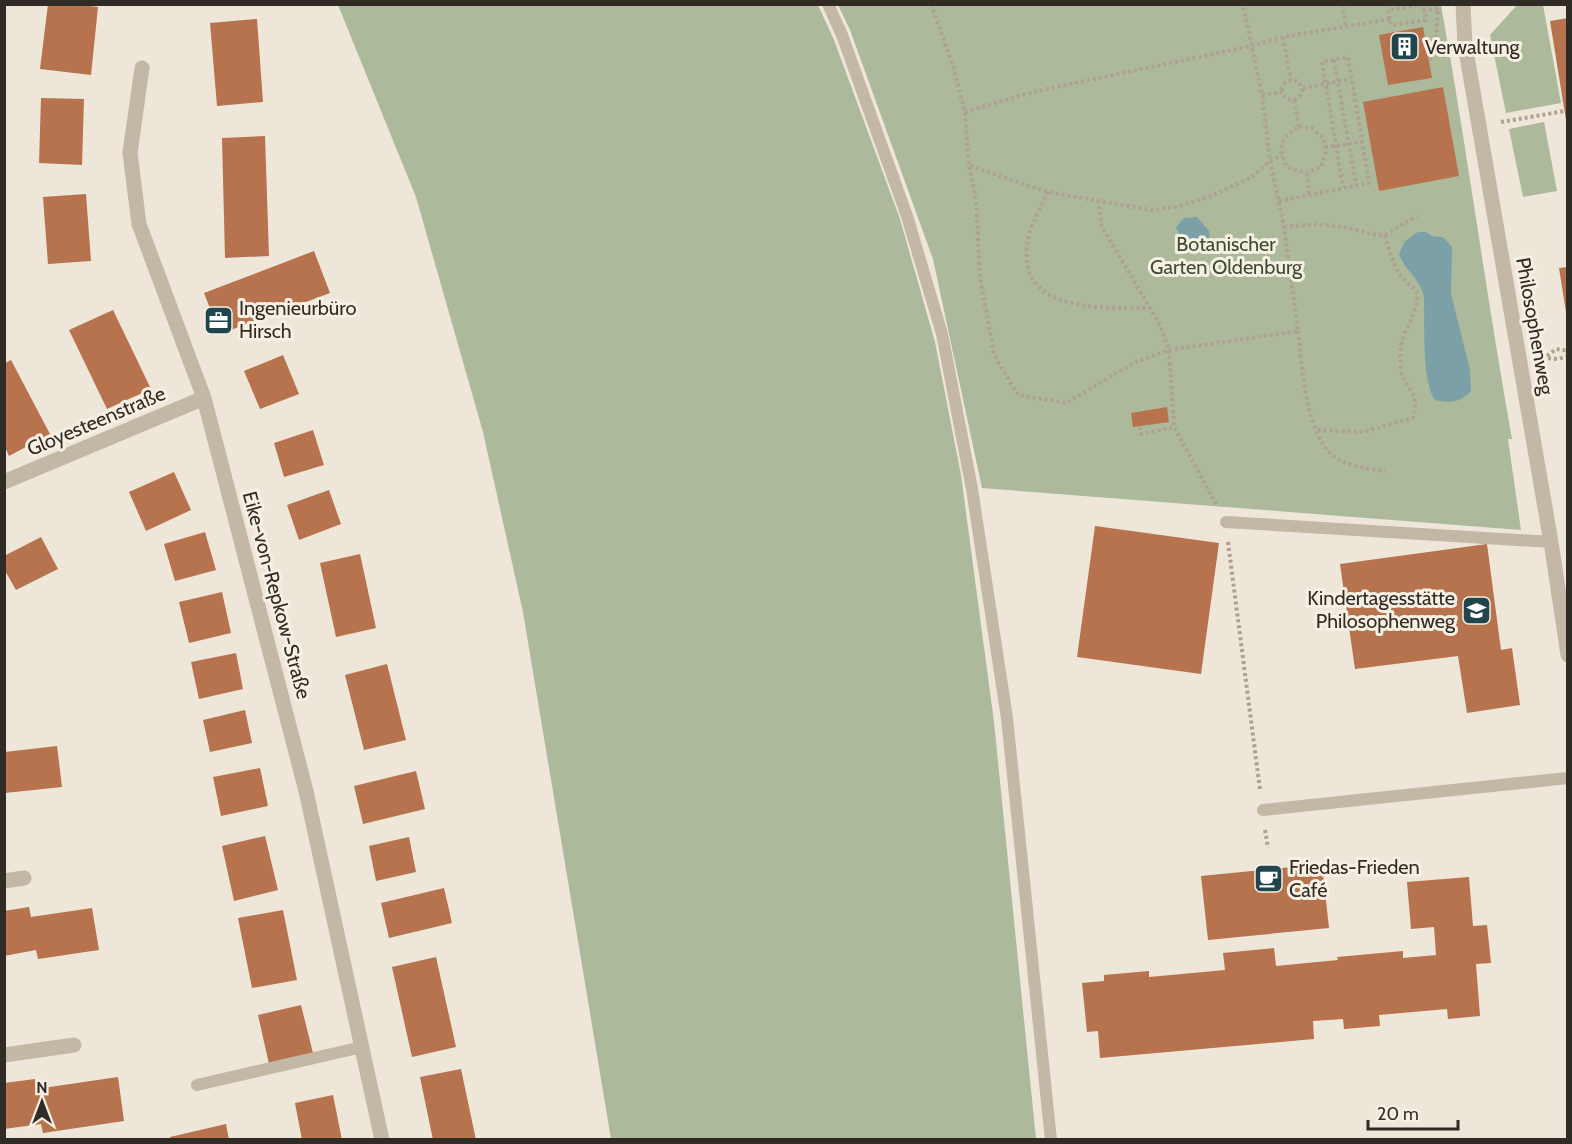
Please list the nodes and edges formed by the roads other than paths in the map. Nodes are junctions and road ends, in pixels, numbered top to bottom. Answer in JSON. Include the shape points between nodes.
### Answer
{"nodes":[{"id":1,"x":828,"y":4,"type":"edge"},
{"id":2,"x":1456,"y":5,"type":"edge"},
{"id":3,"x":142,"y":68,"type":"dead end"},
{"id":4,"x":204,"y":398,"type":"junction"},
{"id":5,"x":4,"y":482,"type":"edge"},
{"id":6,"x":1226,"y":522,"type":"road end"},
{"id":7,"x":1551,"y":542,"type":"junction"},
{"id":8,"x":1568,"y":655,"type":"edge"},
{"id":9,"x":1568,"y":778,"type":"edge"},
{"id":10,"x":1263,"y":810,"type":"road end"},
{"id":11,"x":24,"y":878,"type":"dead end"},
{"id":12,"x":4,"y":881,"type":"edge"},
{"id":13,"x":74,"y":1045,"type":"dead end"},
{"id":14,"x":362,"y":1047,"type":"junction"},
{"id":15,"x":4,"y":1055,"type":"edge"},
{"id":16,"x":196,"y":1085,"type":"dead end"},
{"id":17,"x":382,"y":1140,"type":"edge"},
{"id":18,"x":1051,"y":1140,"type":"edge"}],
"edges":[{"from":1,"to":18,"type":"lane","via":[[907,216],[942,334],[972,489],[1007,718]]},
{"from":2,"to":7,"type":"street","name":"Philosophenweg"},
{"from":3,"to":4,"type":"street","name":"Eike-von-Repkow-Straße","via":[[130,153],[139,224]]},
{"from":4,"to":5,"type":"street","name":"Gloyesteenstraße"},
{"from":4,"to":14,"type":"street","name":"Eike-von-Repkow-Straße","via":[[306,791]]},
{"from":6,"to":7,"type":"lane"},
{"from":7,"to":8,"type":"street","name":"Philosophenweg"},
{"from":9,"to":10,"type":"lane"},
{"from":11,"to":12,"type":"street"},
{"from":13,"to":15,"type":"street"},
{"from":14,"to":16,"type":"lane"},
{"from":14,"to":17,"type":"street","name":"Eike-von-Repkow-Straße"}]}
